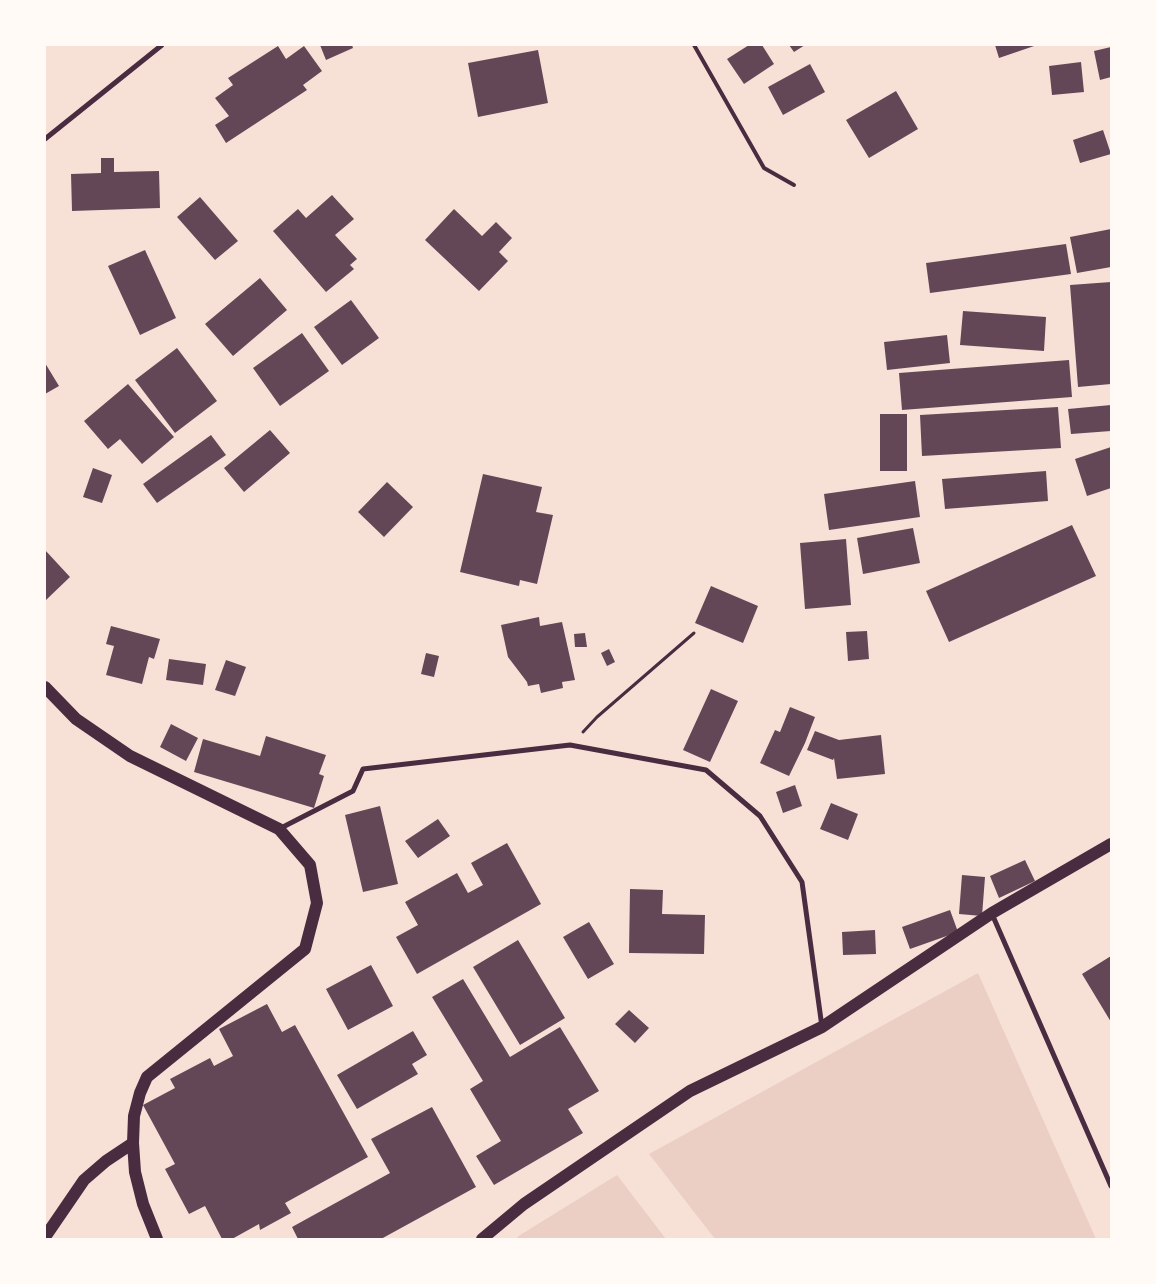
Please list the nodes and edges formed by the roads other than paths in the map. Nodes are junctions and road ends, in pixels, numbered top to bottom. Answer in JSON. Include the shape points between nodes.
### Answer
{"nodes":[{"id":1,"x":162,"y":45,"type":"edge"},
{"id":2,"x":694,"y":45,"type":"edge"},
{"id":3,"x":45,"y":139,"type":"edge"},
{"id":4,"x":794,"y":185,"type":"dead end"},
{"id":5,"x":45,"y":687,"type":"edge"},
{"id":6,"x":279,"y":829,"type":"junction"},
{"id":7,"x":1111,"y":844,"type":"edge"},
{"id":8,"x":992,"y":913,"type":"junction"},
{"id":9,"x":822,"y":1027,"type":"junction"},
{"id":10,"x":133,"y":1143,"type":"junction"},
{"id":11,"x":1111,"y":1186,"type":"edge"},
{"id":12,"x":45,"y":1237,"type":"edge"},
{"id":13,"x":157,"y":1239,"type":"edge"},
{"id":14,"x":482,"y":1239,"type":"edge"}],
"edges":[{"from":1,"to":3,"type":"street"},
{"from":2,"to":4,"type":"lane","via":[[764,168]]},
{"from":5,"to":6,"type":"main road","via":[[76,719],[130,756]]},
{"from":6,"to":9,"type":"street","via":[[353,791],[363,769],[570,745],[706,770],[760,816],[802,882]]},
{"from":6,"to":10,"type":"main road","via":[[310,865],[317,903],[305,949],[147,1077],[134,1116]]},
{"from":7,"to":8,"type":"main road"},
{"from":8,"to":9,"type":"main road"},
{"from":8,"to":11,"type":"street"},
{"from":9,"to":14,"type":"main road","via":[[690,1091],[524,1204]]},
{"from":10,"to":12,"type":"main road","via":[[84,1180]]},
{"from":10,"to":13,"type":"main road","via":[[142,1204]]}]}
